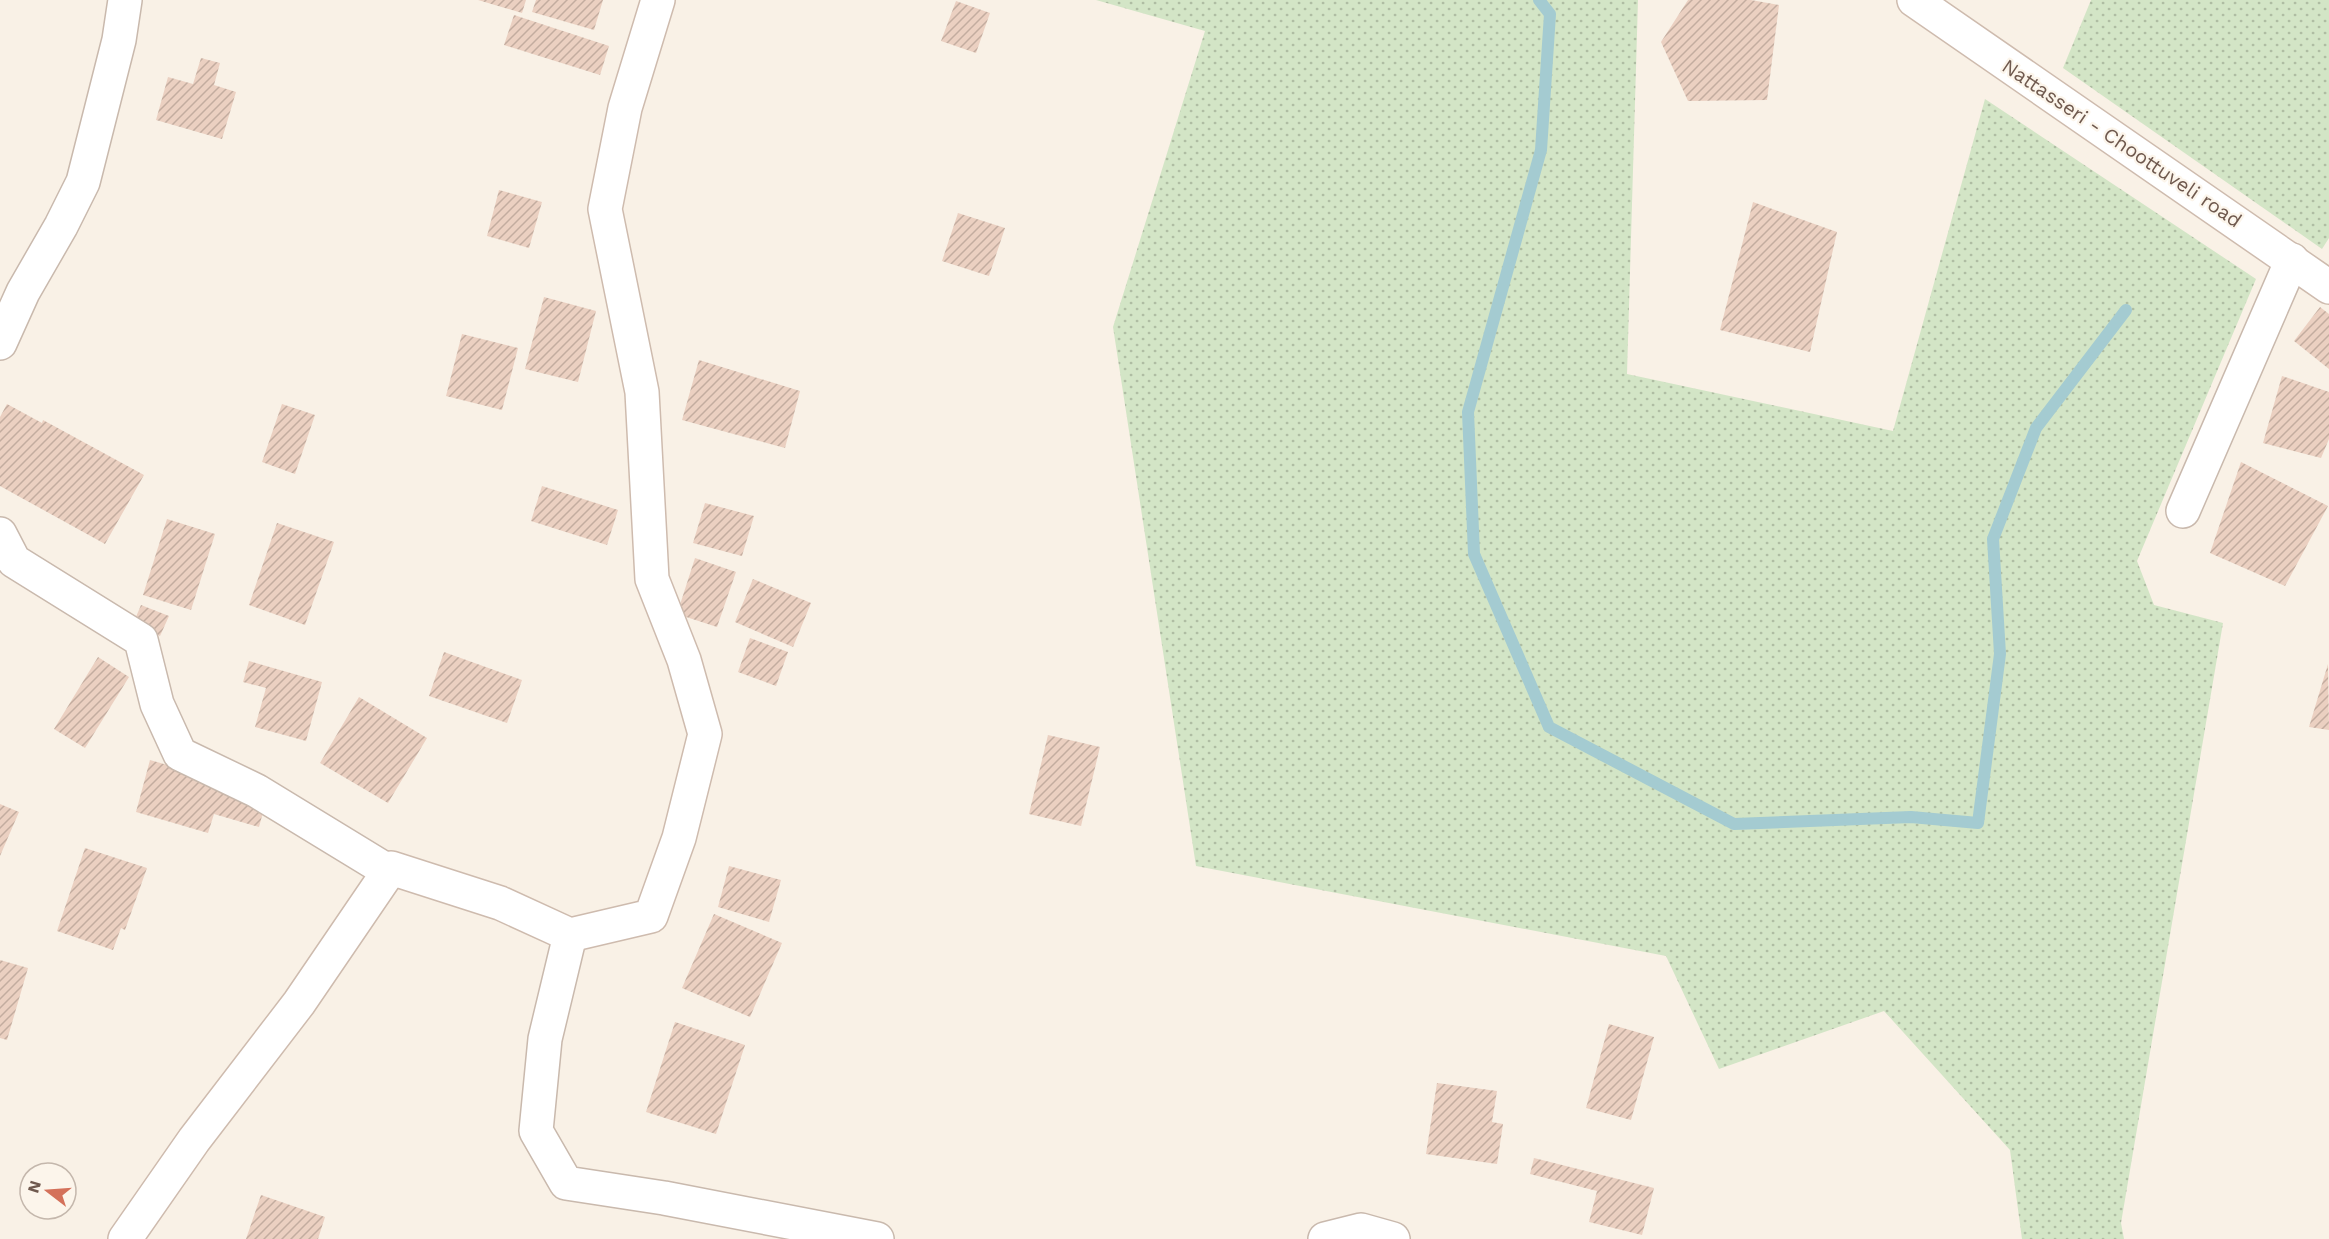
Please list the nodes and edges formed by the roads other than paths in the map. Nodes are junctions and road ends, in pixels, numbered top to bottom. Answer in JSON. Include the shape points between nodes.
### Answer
{"nodes":[{"id":1,"x":125,"y":0,"type":"edge"},
{"id":2,"x":658,"y":0,"type":"edge"},
{"id":3,"x":1914,"y":0,"type":"edge"},
{"id":4,"x":2292,"y":260,"type":"junction"},
{"id":5,"x":2329,"y":287,"type":"edge"},
{"id":6,"x":0,"y":343,"type":"edge"},
{"id":7,"x":2183,"y":511,"type":"dead end"},
{"id":8,"x":0,"y":534,"type":"edge"},
{"id":9,"x":388,"y":871,"type":"junction"},
{"id":10,"x":570,"y":935,"type":"junction"},
{"id":11,"x":125,"y":1239,"type":"edge"},
{"id":12,"x":877,"y":1239,"type":"edge"},
{"id":13,"x":1325,"y":1239,"type":"edge"},
{"id":14,"x":1394,"y":1239,"type":"edge"}],
"edges":[{"from":1,"to":6,"type":"main road","via":[[119,40],[82,182]]},
{"from":2,"to":10,"type":"main road","via":[[625,108],[605,209],[642,392],[652,579],[684,660],[705,734],[679,838],[651,916]]},
{"from":3,"to":4,"type":"main road","name":"Nattasseri - Choottuveli road"},
{"from":4,"to":5,"type":"main road","name":"Nattasseri - Choottuveli road"},
{"from":4,"to":7,"type":"main road"},
{"from":8,"to":9,"type":"main road","via":[[14,561],[141,640],[157,704],[180,754],[257,791]]},
{"from":9,"to":10,"type":"main road","via":[[391,868],[500,903]]},
{"from":9,"to":11,"type":"main road","via":[[299,1003],[194,1140]]},
{"from":10,"to":12,"type":"main road","via":[[545,1039],[536,1131],[566,1183]]},
{"from":13,"to":14,"type":"main road","via":[[1360,1230]]}]}
